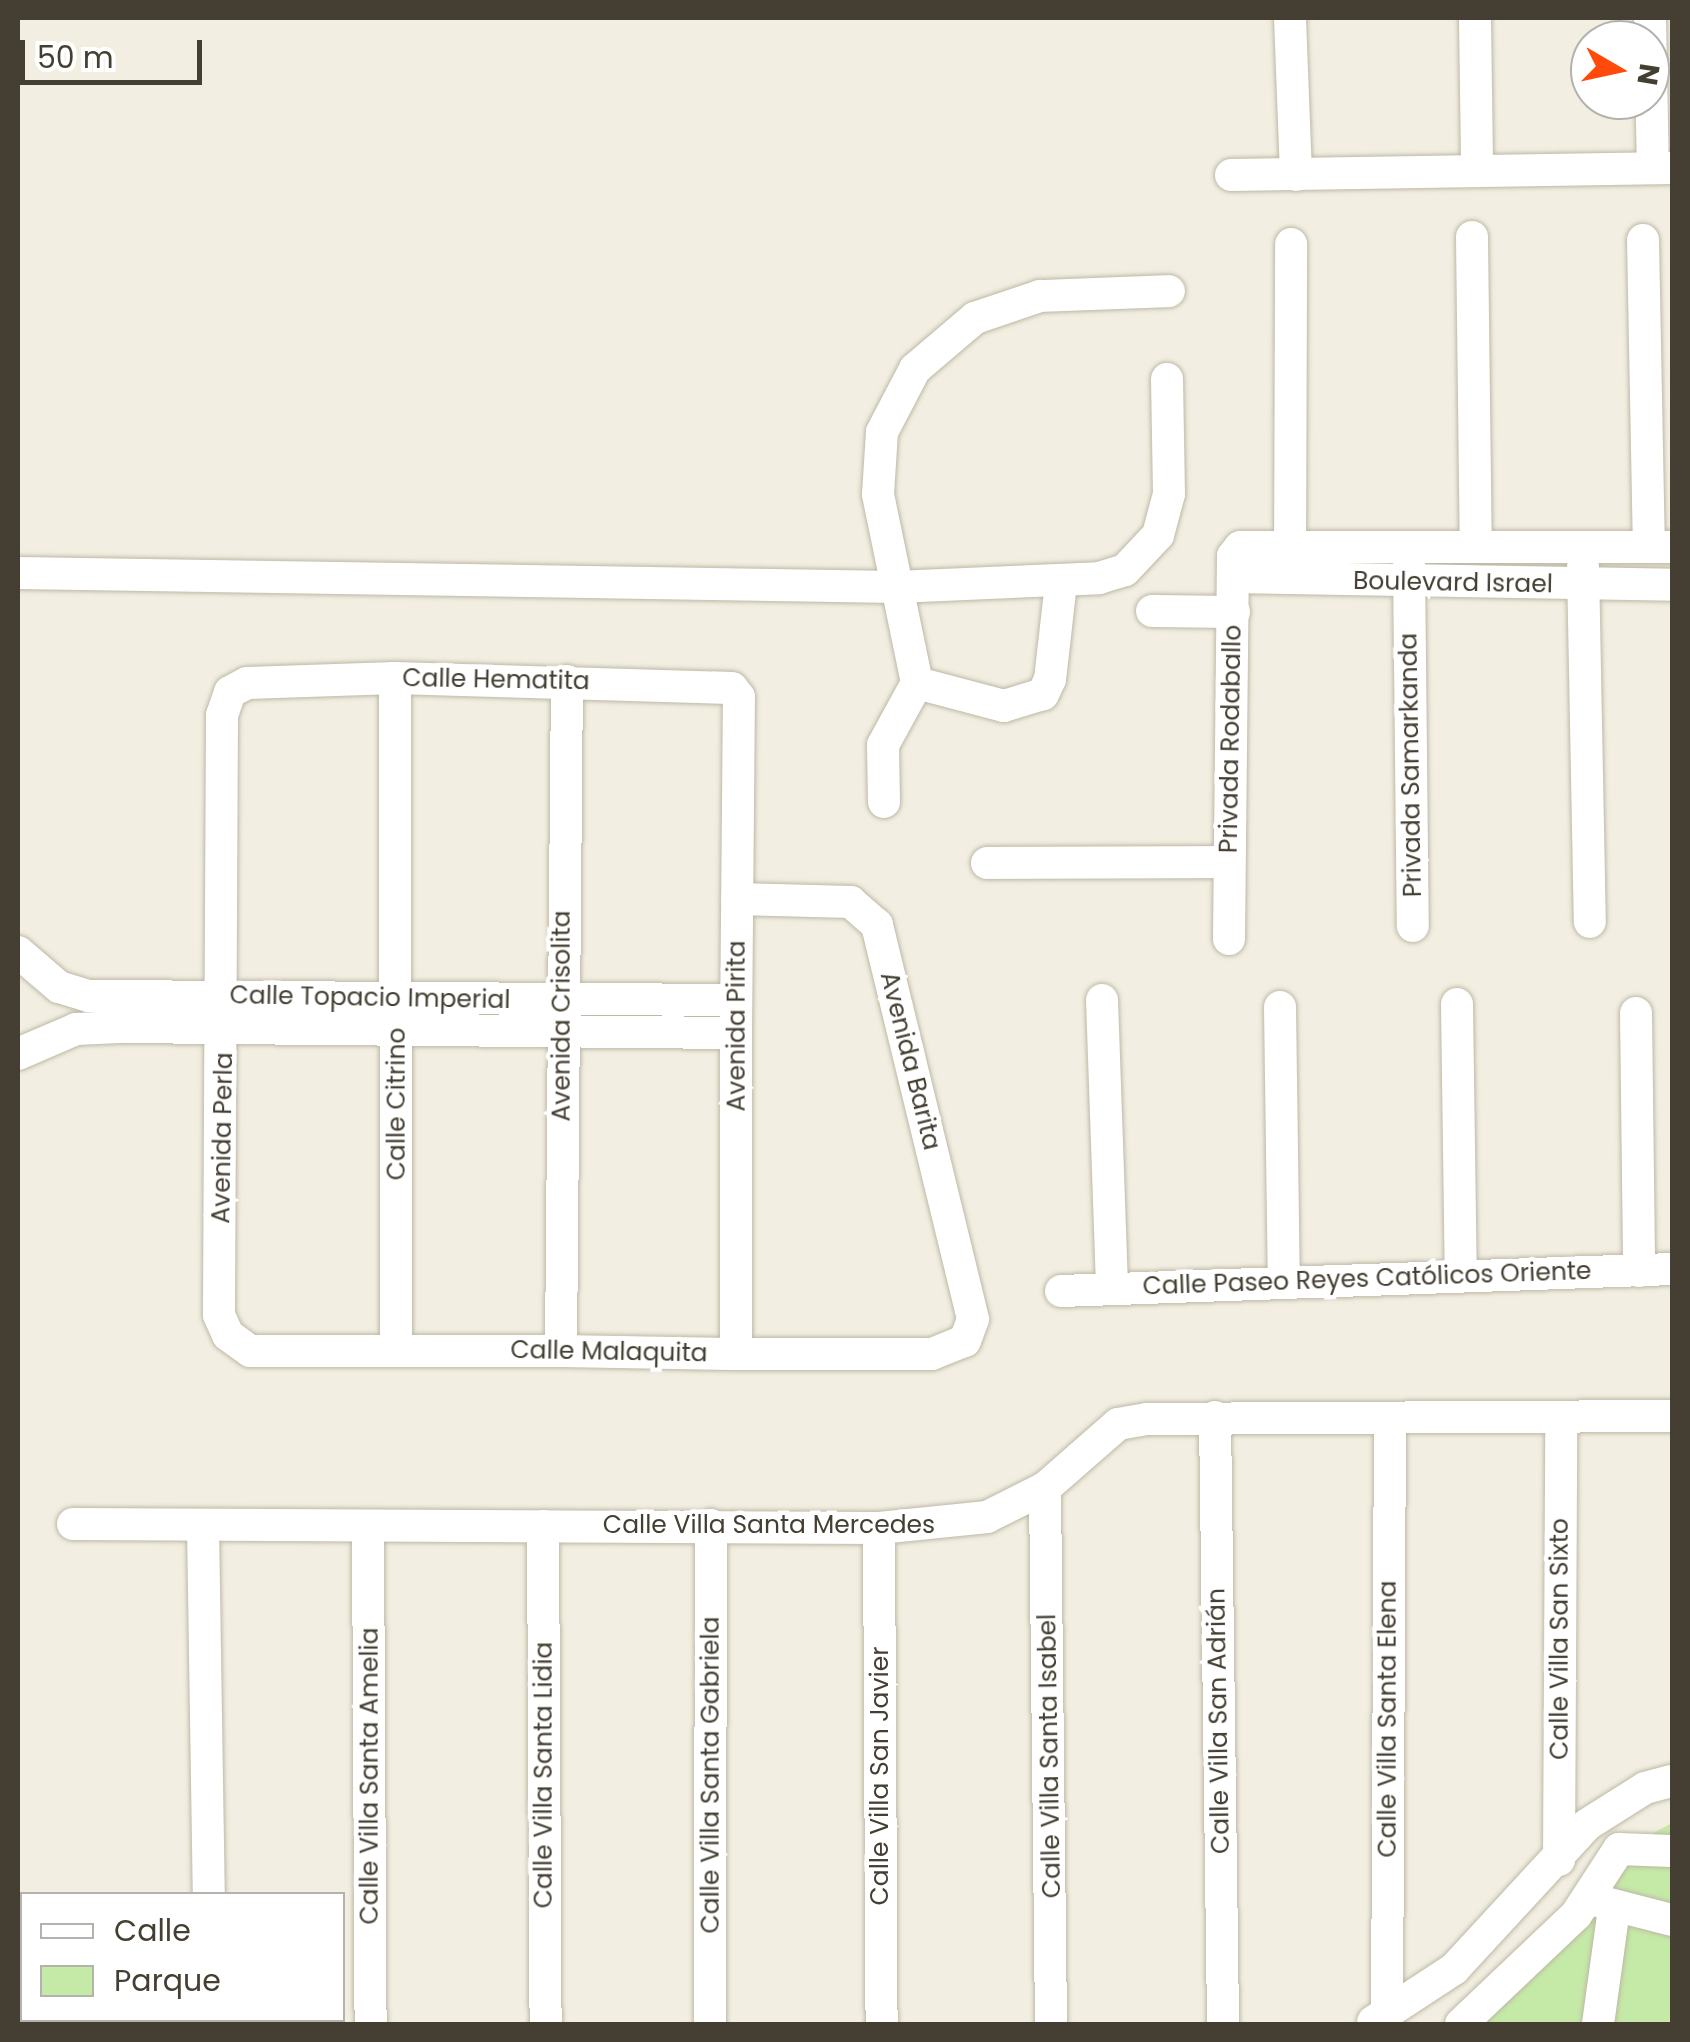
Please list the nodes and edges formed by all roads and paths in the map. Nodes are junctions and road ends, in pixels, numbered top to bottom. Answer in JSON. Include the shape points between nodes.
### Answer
{"nodes":[{"id":1,"x":1290,"y":18,"type":"edge"},
{"id":2,"x":1475,"y":18,"type":"edge"},
{"id":3,"x":1650,"y":18,"type":"edge"},
{"id":4,"x":1663,"y":168,"type":"edge"},
{"id":5,"x":1477,"y":170,"type":"junction"},
{"id":6,"x":1230,"y":175,"type":"dead end"},
{"id":7,"x":1296,"y":175,"type":"junction"},
{"id":8,"x":1472,"y":237,"type":"dead end"},
{"id":9,"x":1643,"y":240,"type":"dead end"},
{"id":10,"x":1291,"y":244,"type":"dead end"},
{"id":11,"x":1169,"y":291,"type":"dead end"},
{"id":12,"x":1167,"y":379,"type":"dead end"},
{"id":13,"x":1246,"y":545,"type":"joint"},
{"id":14,"x":1290,"y":545,"type":"junction"},
{"id":15,"x":1409,"y":545,"type":"junction"},
{"id":16,"x":1476,"y":546,"type":"junction"},
{"id":17,"x":1582,"y":546,"type":"junction"},
{"id":18,"x":1661,"y":547,"type":"edge"},
{"id":19,"x":18,"y":573,"type":"edge"},
{"id":20,"x":1234,"y":578,"type":"junction"},
{"id":21,"x":1290,"y":579,"type":"junction"},
{"id":22,"x":1061,"y":583,"type":"junction"},
{"id":23,"x":1410,"y":584,"type":"junction"},
{"id":24,"x":1672,"y":584,"type":"edge"},
{"id":25,"x":1584,"y":585,"type":"junction"},
{"id":26,"x":896,"y":588,"type":"junction"},
{"id":27,"x":1152,"y":611,"type":"dead end"},
{"id":28,"x":1234,"y":612,"type":"junction"},
{"id":29,"x":395,"y":678,"type":"junction"},
{"id":30,"x":567,"y":680,"type":"junction"},
{"id":31,"x":247,"y":682,"type":"joint"},
{"id":32,"x":916,"y":683,"type":"junction"},
{"id":33,"x":739,"y":697,"type":"joint"},
{"id":34,"x":884,"y":802,"type":"dead end"},
{"id":35,"x":1228,"y":862,"type":"junction"},
{"id":36,"x":987,"y":863,"type":"dead end"},
{"id":37,"x":738,"y":899,"type":"junction"},
{"id":38,"x":1590,"y":922,"type":"dead end"},
{"id":39,"x":1413,"y":926,"type":"dead end"},
{"id":40,"x":1229,"y":939,"type":"dead end"},
{"id":41,"x":18,"y":952,"type":"edge"},
{"id":42,"x":88,"y":996,"type":"junction"},
{"id":43,"x":736,"y":1000,"type":"junction"},
{"id":44,"x":1102,"y":1000,"type":"dead end"},
{"id":45,"x":1456,"y":1004,"type":"dead end"},
{"id":46,"x":1280,"y":1007,"type":"dead end"},
{"id":47,"x":145,"y":1012,"type":"junction"},
{"id":48,"x":225,"y":1012,"type":"junction"},
{"id":49,"x":1636,"y":1012,"type":"dead end"},
{"id":50,"x":561,"y":1015,"type":"junction"},
{"id":51,"x":398,"y":1016,"type":"junction"},
{"id":52,"x":88,"y":1029,"type":"junction"},
{"id":53,"x":736,"y":1033,"type":"junction"},
{"id":54,"x":18,"y":1054,"type":"edge"},
{"id":55,"x":1672,"y":1269,"type":"edge"},
{"id":56,"x":1639,"y":1270,"type":"junction"},
{"id":57,"x":1461,"y":1274,"type":"junction"},
{"id":58,"x":1284,"y":1282,"type":"junction"},
{"id":59,"x":1112,"y":1287,"type":"junction"},
{"id":60,"x":1061,"y":1291,"type":"dead end"},
{"id":61,"x":966,"y":1341,"type":"joint"},
{"id":62,"x":396,"y":1350,"type":"junction"},
{"id":63,"x":250,"y":1351,"type":"joint"},
{"id":64,"x":561,"y":1351,"type":"junction"},
{"id":65,"x":736,"y":1354,"type":"junction"},
{"id":66,"x":1672,"y":1416,"type":"edge"},
{"id":67,"x":1215,"y":1417,"type":"junction"},
{"id":68,"x":1561,"y":1418,"type":"junction"},
{"id":69,"x":1390,"y":1420,"type":"junction"},
{"id":70,"x":1045,"y":1488,"type":"junction"},
{"id":71,"x":73,"y":1524,"type":"dead end"},
{"id":72,"x":711,"y":1525,"type":"junction"},
{"id":73,"x":203,"y":1526,"type":"junction"},
{"id":74,"x":542,"y":1526,"type":"junction"},
{"id":75,"x":368,"y":1528,"type":"junction"},
{"id":76,"x":879,"y":1528,"type":"junction"},
{"id":77,"x":1672,"y":1781,"type":"edge"},
{"id":78,"x":1672,"y":1851,"type":"edge"},
{"id":79,"x":1560,"y":1860,"type":"junction"},
{"id":80,"x":209,"y":1892,"type":"edge"},
{"id":81,"x":1602,"y":1903,"type":"junction"},
{"id":82,"x":1672,"y":1920,"type":"edge"},
{"id":83,"x":1380,"y":2022,"type":"edge"},
{"id":84,"x":371,"y":2024,"type":"edge"},
{"id":85,"x":546,"y":2024,"type":"edge"},
{"id":86,"x":710,"y":2024,"type":"edge"},
{"id":87,"x":882,"y":2024,"type":"edge"},
{"id":88,"x":1052,"y":2024,"type":"edge"},
{"id":89,"x":1223,"y":2024,"type":"edge"},
{"id":90,"x":1462,"y":2024,"type":"edge"},
{"id":91,"x":1598,"y":2024,"type":"edge"}],
"edges":[{"from":1,"to":7,"type":"street"},
{"from":2,"to":5,"type":"street"},
{"from":3,"to":4,"type":"street"},
{"from":4,"to":5,"type":"street"},
{"from":5,"to":7,"type":"street"},
{"from":6,"to":7,"type":"street"},
{"from":8,"to":16,"type":"street"},
{"from":9,"to":18,"type":"street"},
{"from":10,"to":14,"type":"street"},
{"from":11,"to":26,"type":"street","via":[[1040,296],[975,318],[915,369],[882,432],[877,469]]},
{"from":12,"to":22,"type":"street","via":[[1169,494],[1158,534],[1125,570]]},
{"from":13,"to":14,"type":"street","name":"Boulevard Israel"},
{"from":13,"to":20,"type":"street","name":"Privada Rodaballo","via":[[1233,556]]},
{"from":14,"to":15,"type":"street","name":"Boulevard Israel"},
{"from":14,"to":21,"type":"street"},
{"from":15,"to":16,"type":"street","name":"Boulevard Israel"},
{"from":15,"to":23,"type":"street","name":"Privada Samarkanda"},
{"from":16,"to":17,"type":"street","name":"Boulevard Israel"},
{"from":17,"to":18,"type":"street","name":"Boulevard Israel"},
{"from":17,"to":25,"type":"street"},
{"from":19,"to":26,"type":"street"},
{"from":20,"to":21,"type":"street","name":"Boulevard Israel"},
{"from":20,"to":28,"type":"street","name":"Privada Rodaballo"},
{"from":21,"to":23,"type":"street","name":"Boulevard Israel"},
{"from":22,"to":26,"type":"street"},
{"from":22,"to":32,"type":"street","via":[[1050,679],[1042,694],[1004,706]]},
{"from":23,"to":25,"type":"street","name":"Boulevard Israel"},
{"from":23,"to":39,"type":"street","name":"Privada Samarkanda"},
{"from":24,"to":25,"type":"street","name":"Boulevard Israel"},
{"from":25,"to":38,"type":"street"},
{"from":26,"to":32,"type":"street"},
{"from":27,"to":28,"type":"street"},
{"from":28,"to":35,"type":"street","name":"Privada Rodaballo"},
{"from":29,"to":30,"type":"street","name":"Calle Hematita"},
{"from":29,"to":31,"type":"street","name":"Calle Hematita"},
{"from":29,"to":51,"type":"street","name":"Calle Citrino"},
{"from":30,"to":33,"type":"street","name":"Calle Hematita","via":[[724,685]]},
{"from":30,"to":50,"type":"street","name":"Avenida Crisolita"},
{"from":31,"to":48,"type":"street","name":"Avenida Perla","via":[[230,692],[222,715]]},
{"from":32,"to":34,"type":"street","via":[[883,744]]},
{"from":33,"to":37,"type":"street","name":"Avenida Pirita"},
{"from":35,"to":36,"type":"street"},
{"from":35,"to":40,"type":"street","name":"Privada Rodaballo"},
{"from":37,"to":43,"type":"street","name":"Avenida Pirita"},
{"from":37,"to":61,"type":"street","name":"Avenida Barita","via":[[851,902],[876,925],[973,1319]]},
{"from":41,"to":42,"type":"street","name":"Calle Topacio Imperial","via":[[59,987]]},
{"from":42,"to":47,"type":"street","name":"Calle Topacio Imperial"},
{"from":42,"to":52,"type":"street"},
{"from":43,"to":50,"type":"street","name":"Calle Topacio Imperial"},
{"from":43,"to":53,"type":"street","name":"Avenida Pirita"},
{"from":44,"to":59,"type":"street"},
{"from":45,"to":57,"type":"street"},
{"from":46,"to":58,"type":"street"},
{"from":47,"to":48,"type":"street","name":"Calle Topacio Imperial"},
{"from":47,"to":52,"type":"street","name":"Calle Topacio Imperial"},
{"from":48,"to":51,"type":"street","name":"Calle Topacio Imperial"},
{"from":48,"to":63,"type":"street","name":"Avenida Perla","via":[[219,1315],[228,1335]]},
{"from":49,"to":56,"type":"street"},
{"from":50,"to":51,"type":"street","name":"Calle Topacio Imperial"},
{"from":50,"to":53,"type":"street","name":"Calle Topacio Imperial"},
{"from":50,"to":64,"type":"street","name":"Avenida Crisolita"},
{"from":51,"to":62,"type":"street","name":"Calle Citrino"},
{"from":52,"to":54,"type":"street","name":"Calle Topacio Imperial","via":[[50,1037]]},
{"from":53,"to":65,"type":"street","name":"Avenida Pirita"},
{"from":55,"to":56,"type":"street","name":"Calle Paseo Reyes Católicos Oriente"},
{"from":56,"to":57,"type":"street","name":"Calle Paseo Reyes Católicos Oriente"},
{"from":57,"to":58,"type":"street","name":"Calle Paseo Reyes Católicos Oriente"},
{"from":58,"to":59,"type":"street","name":"Calle Paseo Reyes Católicos Oriente"},
{"from":59,"to":60,"type":"street","name":"Calle Paseo Reyes Católicos Oriente"},
{"from":61,"to":65,"type":"street","name":"Calle Malaquita","via":[[932,1354]]},
{"from":62,"to":63,"type":"street","name":"Calle Malaquita"},
{"from":62,"to":64,"type":"street","name":"Calle Malaquita"},
{"from":64,"to":65,"type":"street","name":"Calle Malaquita"},
{"from":66,"to":68,"type":"street","name":"Calle Villa Santa Mercedes"},
{"from":67,"to":69,"type":"street","name":"Calle Villa Santa Mercedes"},
{"from":67,"to":70,"type":"street","name":"Calle Villa Santa Mercedes","via":[[1118,1424]]},
{"from":67,"to":89,"type":"street","name":"Calle Villa San Adrián"},
{"from":68,"to":69,"type":"street","name":"Calle Villa Santa Mercedes"},
{"from":68,"to":79,"type":"street","name":"Calle Villa San Sixto"},
{"from":69,"to":83,"type":"street","name":"Calle Villa Santa Elena"},
{"from":70,"to":76,"type":"street","name":"Calle Villa Santa Mercedes","via":[[987,1517]]},
{"from":70,"to":88,"type":"street","name":"Calle Villa Santa Isabel"},
{"from":71,"to":73,"type":"street","name":"Calle Villa Santa Mercedes"},
{"from":72,"to":74,"type":"street","name":"Calle Villa Santa Mercedes"},
{"from":72,"to":76,"type":"street","name":"Calle Villa Santa Mercedes"},
{"from":72,"to":86,"type":"street","name":"Calle Villa Santa Gabriela"},
{"from":73,"to":75,"type":"street","name":"Calle Villa Santa Mercedes"},
{"from":73,"to":80,"type":"street"},
{"from":74,"to":75,"type":"street","name":"Calle Villa Santa Mercedes"},
{"from":74,"to":85,"type":"street","name":"Calle Villa Santa Lidia"},
{"from":75,"to":84,"type":"street","name":"Calle Villa Santa Amelia"},
{"from":76,"to":87,"type":"street","name":"Calle Villa San Javier"},
{"from":77,"to":79,"type":"street","via":[[1645,1788],[1588,1824]]},
{"from":78,"to":81,"type":"street","via":[[1619,1849]]},
{"from":79,"to":83,"type":"street","via":[[1454,1969]]},
{"from":81,"to":82,"type":"street"},
{"from":81,"to":90,"type":"street"},
{"from":81,"to":91,"type":"street"}]}
